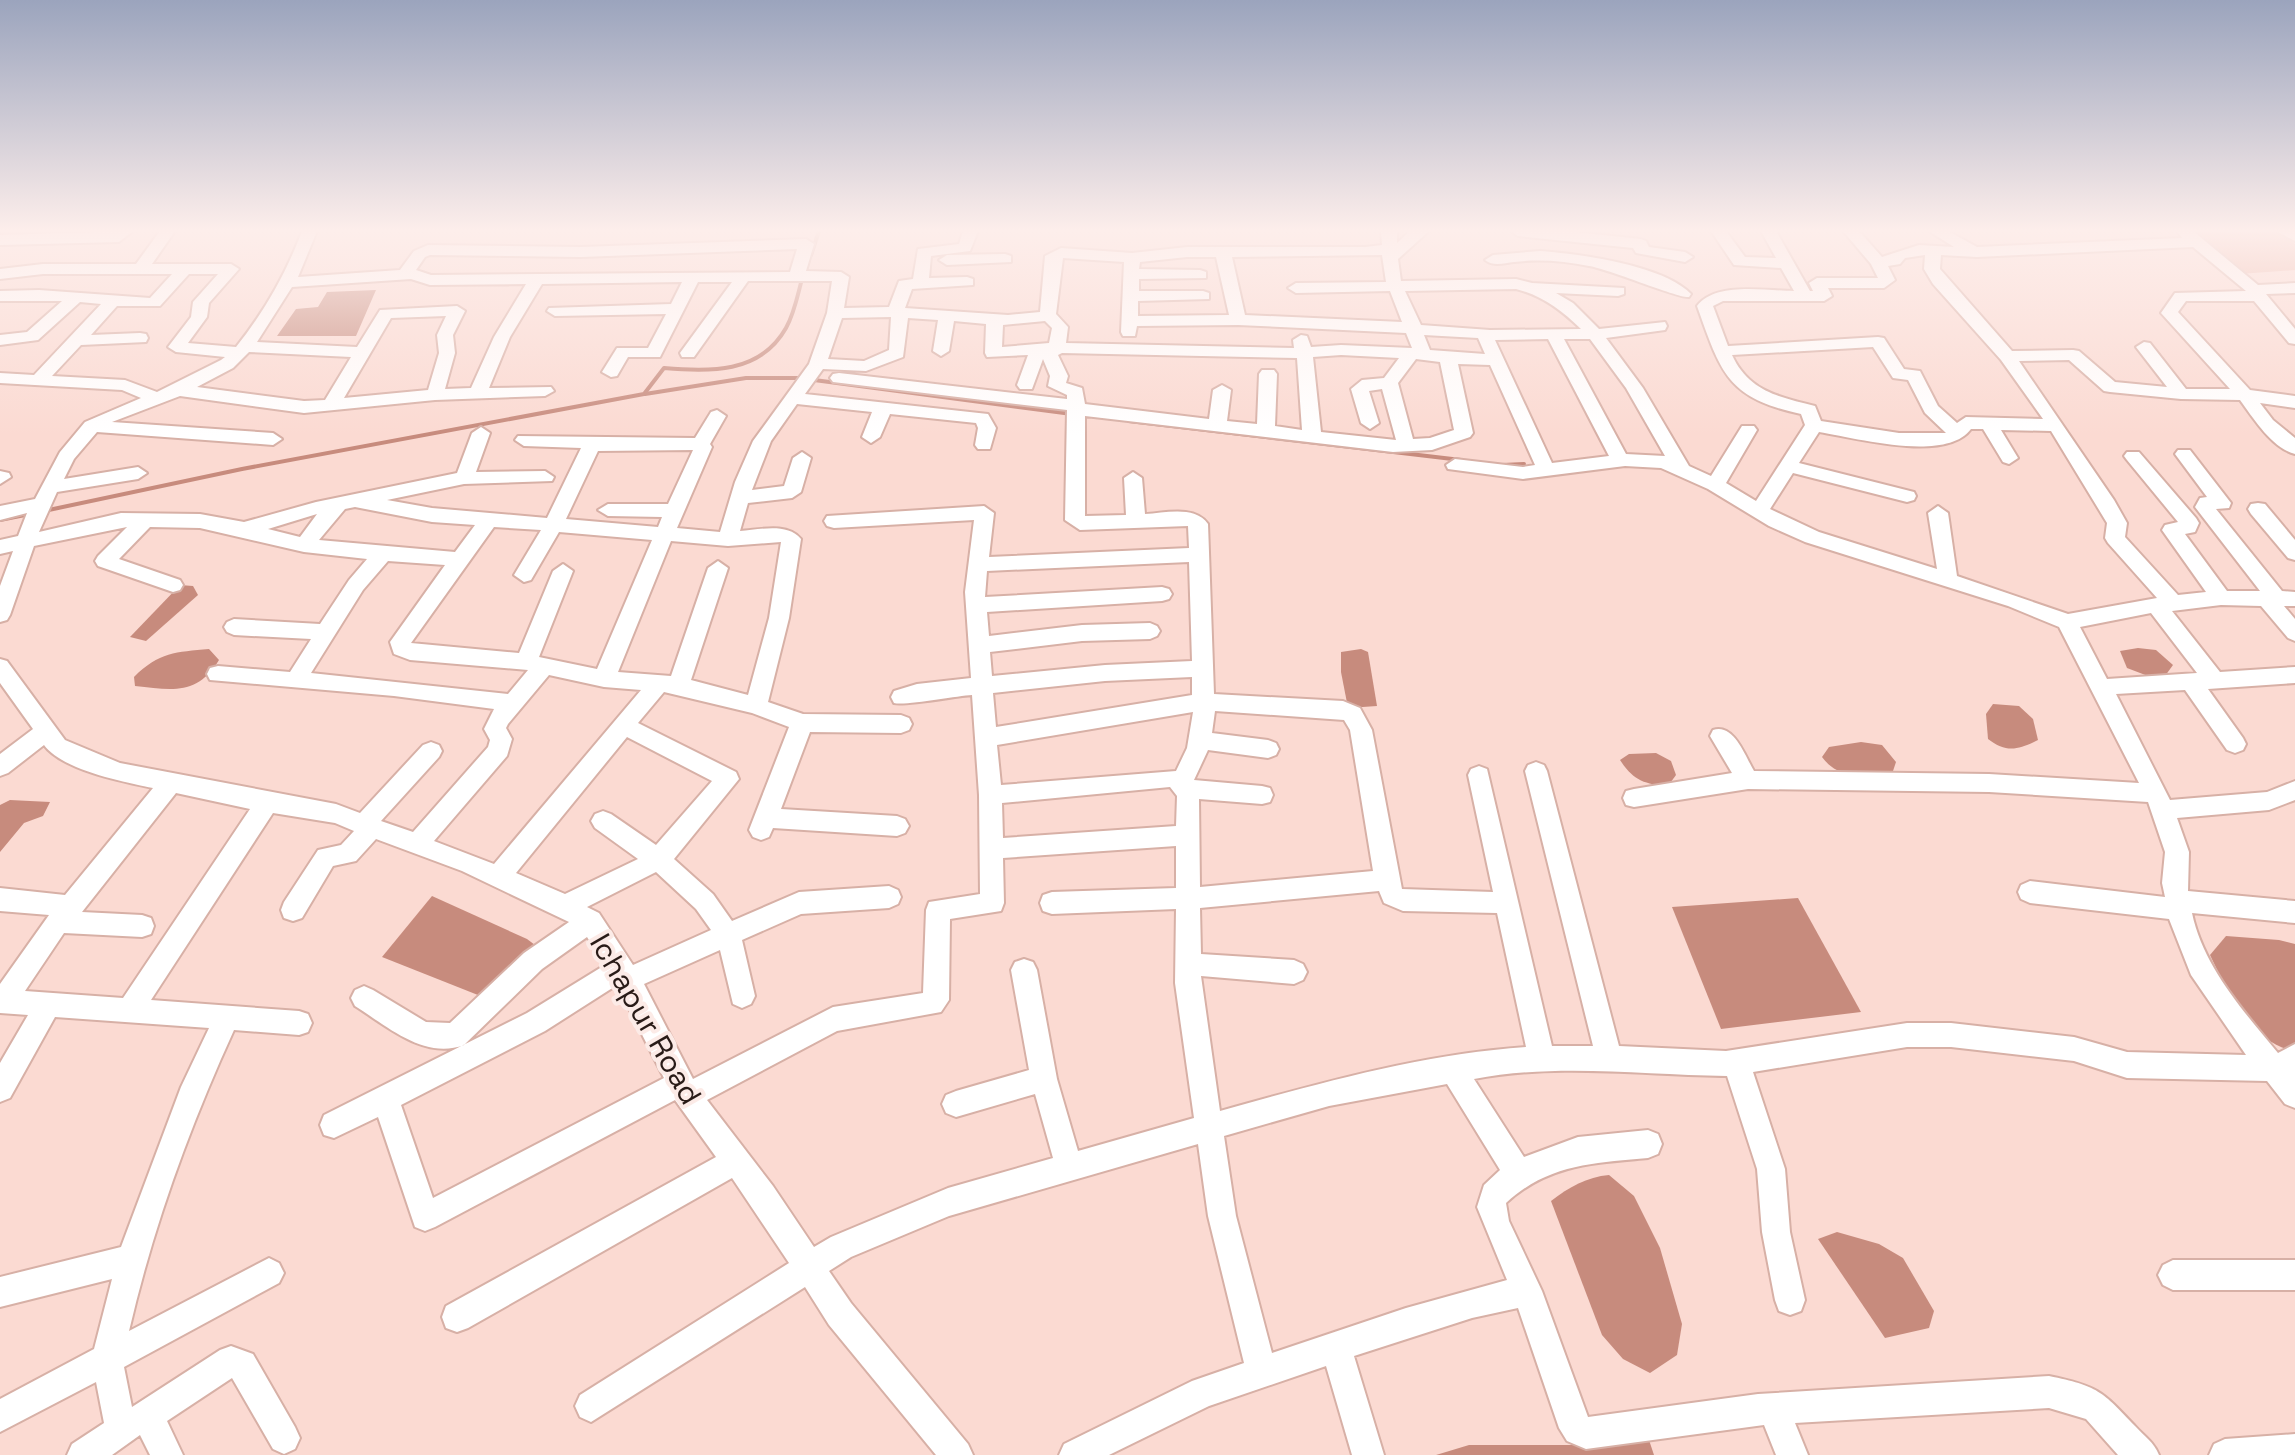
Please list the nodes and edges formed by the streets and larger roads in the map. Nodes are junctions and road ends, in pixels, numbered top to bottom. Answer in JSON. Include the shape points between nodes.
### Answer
{"nodes":[{"id":1,"x":74,"y":299,"type":"edge"},
{"id":2,"x":90,"y":299,"type":"edge"},
{"id":3,"x":158,"y":299,"type":"edge"},
{"id":4,"x":204,"y":299,"type":"edge"},
{"id":5,"x":278,"y":299,"type":"edge"},
{"id":6,"x":525,"y":299,"type":"edge"},
{"id":7,"x":682,"y":299,"type":"edge"},
{"id":8,"x":727,"y":299,"type":"edge"},
{"id":9,"x":837,"y":299,"type":"edge"},
{"id":10,"x":900,"y":299,"type":"edge"},
{"id":11,"x":1049,"y":299,"type":"edge"},
{"id":12,"x":1131,"y":299,"type":"edge"},
{"id":13,"x":1233,"y":299,"type":"edge"},
{"id":14,"x":1402,"y":299,"type":"edge"},
{"id":15,"x":1554,"y":299,"type":"edge"},
{"id":16,"x":1605,"y":299,"type":"edge"},
{"id":17,"x":1711,"y":299,"type":"edge"},
{"id":18,"x":1955,"y":299,"type":"edge"},
{"id":19,"x":2179,"y":299,"type":"edge"},
{"id":20,"x":2261,"y":299,"type":"edge"},
{"id":21,"x":112,"y":302,"type":"junction"},
{"id":22,"x":1566,"y":307,"type":"junction"},
{"id":23,"x":677,"y":309,"type":"junction"},
{"id":24,"x":555,"y":311,"type":"dead end"},
{"id":25,"x":898,"y":312,"type":"junction"},
{"id":26,"x":835,"y":313,"type":"junction"},
{"id":27,"x":1048,"y":315,"type":"junction"},
{"id":28,"x":947,"y":316,"type":"junction"},
{"id":29,"x":995,"y":319,"type":"junction"},
{"id":30,"x":1238,"y":320,"type":"junction"},
{"id":31,"x":1131,"y":321,"type":"junction"},
{"id":32,"x":1299,"y":322,"type":"junction"},
{"id":33,"x":1659,"y":326,"type":"dead end"},
{"id":34,"x":1415,"y":329,"type":"junction"},
{"id":35,"x":1553,"y":334,"type":"junction"},
{"id":36,"x":1597,"y":334,"type":"junction"},
{"id":37,"x":1486,"y":335,"type":"junction"},
{"id":38,"x":140,"y":338,"type":"dead end"},
{"id":39,"x":2295,"y":339,"type":"edge"},
{"id":40,"x":0,"y":340,"type":"edge"},
{"id":41,"x":77,"y":340,"type":"junction"},
{"id":42,"x":2144,"y":347,"type":"dead end"},
{"id":43,"x":1048,"y":349,"type":"junction"},
{"id":44,"x":1114,"y":349,"type":"junction"},
{"id":45,"x":242,"y":350,"type":"junction"},
{"id":46,"x":941,"y":351,"type":"dead end"},
{"id":47,"x":1722,"y":351,"type":"junction"},
{"id":48,"x":365,"y":352,"type":"junction"},
{"id":49,"x":688,"y":353,"type":"dead end"},
{"id":50,"x":1303,"y":353,"type":"junction"},
{"id":51,"x":1417,"y":354,"type":"junction"},
{"id":52,"x":2007,"y":356,"type":"junction"},
{"id":53,"x":1448,"y":358,"type":"junction"},
{"id":54,"x":1494,"y":360,"type":"junction"},
{"id":55,"x":611,"y":372,"type":"dead end"},
{"id":56,"x":1268,"y":374,"type":"dead end"},
{"id":57,"x":812,"y":375,"type":"junction"},
{"id":58,"x":0,"y":378,"type":"edge"},
{"id":59,"x":38,"y":381,"type":"junction"},
{"id":60,"x":1389,"y":383,"type":"junction"},
{"id":61,"x":1026,"y":385,"type":"dead end"},
{"id":62,"x":178,"y":390,"type":"junction"},
{"id":63,"x":1222,"y":390,"type":"dead end"},
{"id":64,"x":545,"y":391,"type":"dead end"},
{"id":65,"x":478,"y":392,"type":"junction"},
{"id":66,"x":2181,"y":394,"type":"junction"},
{"id":67,"x":435,"y":395,"type":"junction"},
{"id":68,"x":2245,"y":395,"type":"junction"},
{"id":69,"x":795,"y":398,"type":"junction"},
{"id":70,"x":158,"y":399,"type":"junction"},
{"id":71,"x":2295,"y":402,"type":"edge"},
{"id":72,"x":332,"y":403,"type":"junction"},
{"id":73,"x":879,"y":407,"type":"junction"},
{"id":74,"x":1076,"y":411,"type":"junction"},
{"id":75,"x":717,"y":416,"type":"dead end"},
{"id":76,"x":1370,"y":423,"type":"dead end"},
{"id":77,"x":1989,"y":424,"type":"junction"},
{"id":78,"x":1814,"y":425,"type":"junction"},
{"id":79,"x":2054,"y":425,"type":"junction"},
{"id":80,"x":91,"y":426,"type":"junction"},
{"id":81,"x":1217,"y":426,"type":"junction"},
{"id":82,"x":1748,"y":430,"type":"dead end"},
{"id":83,"x":1266,"y":432,"type":"junction"},
{"id":84,"x":481,"y":433,"type":"dead end"},
{"id":85,"x":1958,"y":434,"type":"junction"},
{"id":86,"x":871,"y":437,"type":"dead end"},
{"id":87,"x":1312,"y":438,"type":"junction"},
{"id":88,"x":273,"y":439,"type":"dead end"},
{"id":89,"x":524,"y":440,"type":"dead end"},
{"id":90,"x":595,"y":443,"type":"junction"},
{"id":91,"x":701,"y":444,"type":"junction"},
{"id":92,"x":984,"y":445,"type":"dead end"},
{"id":93,"x":1406,"y":445,"type":"junction"},
{"id":94,"x":2295,"y":448,"type":"edge"},
{"id":95,"x":2184,"y":454,"type":"dead end"},
{"id":96,"x":2133,"y":456,"type":"dead end"},
{"id":97,"x":802,"y":458,"type":"dead end"},
{"id":98,"x":2009,"y":458,"type":"dead end"},
{"id":99,"x":1620,"y":460,"type":"junction"},
{"id":100,"x":1455,"y":465,"type":"dead end"},
{"id":101,"x":1788,"y":466,"type":"junction"},
{"id":102,"x":1545,"y":468,"type":"junction"},
{"id":103,"x":1682,"y":470,"type":"junction"},
{"id":104,"x":138,"y":473,"type":"dead end"},
{"id":105,"x":545,"y":477,"type":"dead end"},
{"id":106,"x":464,"y":478,"type":"junction"},
{"id":107,"x":1133,"y":478,"type":"dead end"},
{"id":108,"x":1715,"y":485,"type":"junction"},
{"id":109,"x":1907,"y":496,"type":"dead end"},
{"id":110,"x":740,"y":497,"type":"junction"},
{"id":111,"x":346,"y":502,"type":"junction"},
{"id":112,"x":40,"y":505,"type":"junction"},
{"id":113,"x":2258,"y":509,"type":"dead end"},
{"id":114,"x":608,"y":510,"type":"dead end"},
{"id":115,"x":674,"y":511,"type":"junction"},
{"id":116,"x":1759,"y":511,"type":"junction"},
{"id":117,"x":0,"y":513,"type":"edge"},
{"id":118,"x":1938,"y":513,"type":"dead end"},
{"id":119,"x":145,"y":520,"type":"junction"},
{"id":120,"x":489,"y":520,"type":"junction"},
{"id":121,"x":834,"y":521,"type":"dead end"},
{"id":122,"x":1136,"y":521,"type":"junction"},
{"id":123,"x":554,"y":524,"type":"junction"},
{"id":124,"x":244,"y":529,"type":"junction"},
{"id":125,"x":664,"y":536,"type":"junction"},
{"id":126,"x":728,"y":539,"type":"junction"},
{"id":127,"x":24,"y":543,"type":"junction"},
{"id":128,"x":304,"y":545,"type":"junction"},
{"id":129,"x":0,"y":547,"type":"edge"},
{"id":130,"x":2295,"y":553,"type":"edge"},
{"id":131,"x":383,"y":554,"type":"junction"},
{"id":132,"x":1199,"y":555,"type":"junction"},
{"id":133,"x":461,"y":559,"type":"junction"},
{"id":134,"x":977,"y":564,"type":"junction"},
{"id":135,"x":718,"y":568,"type":"dead end"},
{"id":136,"x":563,"y":571,"type":"dead end"},
{"id":137,"x":524,"y":575,"type":"dead end"},
{"id":138,"x":1948,"y":579,"type":"junction"},
{"id":139,"x":173,"y":585,"type":"dead end"},
{"id":140,"x":1162,"y":594,"type":"dead end"},
{"id":141,"x":2221,"y":598,"type":"junction"},
{"id":142,"x":2280,"y":599,"type":"edge"},
{"id":143,"x":2165,"y":604,"type":"junction"},
{"id":144,"x":976,"y":605,"type":"junction"},
{"id":145,"x":0,"y":615,"type":"edge"},
{"id":146,"x":2067,"y":622,"type":"junction"},
{"id":147,"x":234,"y":627,"type":"dead end"},
{"id":148,"x":1150,"y":631,"type":"dead end"},
{"id":149,"x":326,"y":632,"type":"junction"},
{"id":150,"x":2295,"y":633,"type":"edge"},
{"id":151,"x":979,"y":645,"type":"junction"},
{"id":152,"x":535,"y":664,"type":"junction"},
{"id":153,"x":0,"y":667,"type":"edge"},
{"id":154,"x":1203,"y":668,"type":"junction"},
{"id":155,"x":218,"y":674,"type":"dead end"},
{"id":156,"x":2295,"y":675,"type":"edge"},
{"id":157,"x":296,"y":679,"type":"junction"},
{"id":158,"x":604,"y":679,"type":"junction"},
{"id":159,"x":2215,"y":680,"type":"junction"},
{"id":160,"x":2191,"y":682,"type":"junction"},
{"id":161,"x":668,"y":684,"type":"junction"},
{"id":162,"x":982,"y":687,"type":"junction"},
{"id":163,"x":2103,"y":687,"type":"junction"},
{"id":164,"x":902,"y":697,"type":"dead end"},
{"id":165,"x":1204,"y":702,"type":"junction"},
{"id":166,"x":513,"y":703,"type":"junction"},
{"id":167,"x":756,"y":706,"type":"junction"},
{"id":168,"x":802,"y":723,"type":"junction"},
{"id":169,"x":901,"y":724,"type":"dead end"},
{"id":170,"x":624,"y":726,"type":"junction"},
{"id":171,"x":46,"y":731,"type":"junction"},
{"id":172,"x":1721,"y":736,"type":"dead end"},
{"id":173,"x":986,"y":738,"type":"junction"},
{"id":174,"x":1200,"y":740,"type":"junction"},
{"id":175,"x":2235,"y":744,"type":"dead end"},
{"id":176,"x":1268,"y":749,"type":"dead end"},
{"id":177,"x":431,"y":751,"type":"dead end"},
{"id":178,"x":0,"y":767,"type":"edge"},
{"id":179,"x":1536,"y":771,"type":"dead end"},
{"id":180,"x":1479,"y":775,"type":"dead end"},
{"id":181,"x":1748,"y":780,"type":"junction"},
{"id":182,"x":171,"y":783,"type":"junction"},
{"id":183,"x":1183,"y":785,"type":"junction"},
{"id":184,"x":2295,"y":790,"type":"edge"},
{"id":185,"x":990,"y":795,"type":"junction"},
{"id":186,"x":1262,"y":795,"type":"dead end"},
{"id":187,"x":1634,"y":798,"type":"dead end"},
{"id":188,"x":2159,"y":802,"type":"junction"},
{"id":189,"x":267,"y":803,"type":"junction"},
{"id":190,"x":603,"y":821,"type":"dead end"},
{"id":191,"x":368,"y":826,"type":"junction"},
{"id":192,"x":897,"y":826,"type":"dead end"},
{"id":193,"x":1188,"y":835,"type":"junction"},
{"id":194,"x":417,"y":844,"type":"junction"},
{"id":195,"x":990,"y":849,"type":"junction"},
{"id":196,"x":658,"y":860,"type":"junction"},
{"id":197,"x":497,"y":878,"type":"junction"},
{"id":198,"x":1387,"y":880,"type":"junction"},
{"id":199,"x":2030,"y":892,"type":"dead end"},
{"id":200,"x":889,"y":897,"type":"dead end"},
{"id":201,"x":1188,"y":897,"type":"junction"},
{"id":202,"x":1,"y":898,"type":"edge"},
{"id":203,"x":1052,"y":903,"type":"dead end"},
{"id":204,"x":1507,"y":903,"type":"junction"},
{"id":205,"x":2178,"y":905,"type":"junction"},
{"id":206,"x":565,"y":906,"type":"junction"},
{"id":207,"x":293,"y":910,"type":"dead end"},
{"id":208,"x":2295,"y":912,"type":"edge"},
{"id":209,"x":65,"y":914,"type":"junction"},
{"id":210,"x":590,"y":921,"type":"junction"},
{"id":211,"x":142,"y":926,"type":"dead end"},
{"id":212,"x":727,"y":935,"type":"junction"},
{"id":213,"x":1188,"y":964,"type":"junction"},
{"id":214,"x":1024,"y":970,"type":"dead end"},
{"id":215,"x":1294,"y":972,"type":"dead end"},
{"id":216,"x":624,"y":974,"type":"junction"},
{"id":217,"x":742,"y":996,"type":"dead end"},
{"id":218,"x":364,"y":998,"type":"dead end"},
{"id":219,"x":1,"y":1001,"type":"edge"},
{"id":220,"x":49,"y":1003,"type":"junction"},
{"id":221,"x":130,"y":1009,"type":"junction"},
{"id":222,"x":227,"y":1017,"type":"junction"},
{"id":223,"x":299,"y":1023,"type":"dead end"},
{"id":224,"x":1542,"y":1059,"type":"junction"},
{"id":225,"x":1609,"y":1059,"type":"junction"},
{"id":226,"x":1736,"y":1062,"type":"junction"},
{"id":227,"x":2286,"y":1062,"type":"edge"},
{"id":228,"x":1453,"y":1070,"type":"junction"},
{"id":229,"x":1044,"y":1079,"type":"junction"},
{"id":230,"x":0,"y":1089,"type":"edge"},
{"id":231,"x":684,"y":1090,"type":"junction"},
{"id":232,"x":2295,"y":1095,"type":"edge"},
{"id":233,"x":386,"y":1099,"type":"junction"},
{"id":234,"x":956,"y":1104,"type":"dead end"},
{"id":235,"x":334,"y":1125,"type":"dead end"},
{"id":236,"x":1209,"y":1127,"type":"junction"},
{"id":237,"x":1648,"y":1144,"type":"dead end"},
{"id":238,"x":736,"y":1161,"type":"junction"},
{"id":239,"x":1069,"y":1167,"type":"junction"},
{"id":240,"x":1518,"y":1173,"type":"junction"},
{"id":241,"x":131,"y":1259,"type":"junction"},
{"id":242,"x":810,"y":1268,"type":"junction"},
{"id":243,"x":269,"y":1273,"type":"dead end"},
{"id":244,"x":2173,"y":1275,"type":"dead end"},
{"id":245,"x":2295,"y":1275,"type":"edge"},
{"id":246,"x":1527,"y":1291,"type":"junction"},
{"id":247,"x":0,"y":1292,"type":"edge"},
{"id":248,"x":1790,"y":1300,"type":"dead end"},
{"id":249,"x":457,"y":1317,"type":"dead end"},
{"id":250,"x":1336,"y":1348,"type":"junction"},
{"id":251,"x":107,"y":1360,"type":"junction"},
{"id":252,"x":1262,"y":1372,"type":"junction"},
{"id":253,"x":591,"y":1406,"type":"dead end"},
{"id":254,"x":1773,"y":1409,"type":"junction"},
{"id":255,"x":0,"y":1416,"type":"edge"},
{"id":256,"x":135,"y":1423,"type":"junction"},
{"id":257,"x":284,"y":1438,"type":"dead end"},
{"id":258,"x":2295,"y":1450,"type":"edge"},
{"id":259,"x":83,"y":1455,"type":"edge"},
{"id":260,"x":167,"y":1455,"type":"edge"},
{"id":261,"x":957,"y":1455,"type":"edge"},
{"id":262,"x":1075,"y":1455,"type":"edge"},
{"id":263,"x":1368,"y":1455,"type":"edge"},
{"id":264,"x":1792,"y":1455,"type":"edge"},
{"id":265,"x":2143,"y":1455,"type":"edge"},
{"id":266,"x":2225,"y":1455,"type":"edge"}],
"edges":[{"from":1,"to":40,"type":"street","via":[[32,336]]},
{"from":2,"to":21,"type":"street"},
{"from":3,"to":21,"type":"street"},
{"from":4,"to":45,"type":"street","via":[[202,313],[176,347]]},
{"from":5,"to":45,"type":"street"},
{"from":6,"to":65,"type":"street"},
{"from":7,"to":23,"type":"street"},
{"from":8,"to":49,"type":"street"},
{"from":9,"to":26,"type":"street"},
{"from":10,"to":25,"type":"street"},
{"from":11,"to":27,"type":"street"},
{"from":12,"to":31,"type":"street"},
{"from":13,"to":30,"type":"street"},
{"from":14,"to":34,"type":"street"},
{"from":15,"to":22,"type":"street"},
{"from":16,"to":22,"type":"street"},
{"from":17,"to":47,"type":"street","via":[[1705,306]]},
{"from":18,"to":52,"type":"street"},
{"from":19,"to":68,"type":"street","via":[[2169,313]]},
{"from":20,"to":39,"type":"street"},
{"from":21,"to":41,"type":"street"},
{"from":22,"to":36,"type":"street"},
{"from":23,"to":24,"type":"street"},
{"from":23,"to":55,"type":"street","via":[[654,353],[623,352]]},
{"from":25,"to":26,"type":"street"},
{"from":25,"to":28,"type":"street"},
{"from":25,"to":57,"type":"street","via":[[897,353],[866,366]]},
{"from":26,"to":57,"type":"street"},
{"from":27,"to":29,"type":"street"},
{"from":27,"to":43,"type":"street","via":[[1060,327]]},
{"from":28,"to":29,"type":"street"},
{"from":28,"to":46,"type":"street"},
{"from":29,"to":43,"type":"street","via":[[993,353]]},
{"from":30,"to":31,"type":"street"},
{"from":30,"to":32,"type":"street"},
{"from":31,"to":44,"type":"street","via":[[1130,331],[1114,337]]},
{"from":32,"to":34,"type":"street"},
{"from":32,"to":50,"type":"street"},
{"from":33,"to":36,"type":"street"},
{"from":34,"to":37,"type":"street"},
{"from":34,"to":51,"type":"street"},
{"from":35,"to":36,"type":"street"},
{"from":35,"to":37,"type":"street"},
{"from":35,"to":99,"type":"street"},
{"from":36,"to":103,"type":"street"},
{"from":37,"to":54,"type":"street"},
{"from":38,"to":41,"type":"street"},
{"from":41,"to":59,"type":"street"},
{"from":42,"to":66,"type":"street"},
{"from":43,"to":44,"type":"street"},
{"from":43,"to":61,"type":"street"},
{"from":43,"to":74,"type":"street","via":[[1059,376],[1057,386],[1076,392]]},
{"from":44,"to":50,"type":"street"},
{"from":45,"to":48,"type":"street"},
{"from":45,"to":62,"type":"street"},
{"from":47,"to":78,"type":"street","via":[[1737,382],[1778,405],[1809,410]]},
{"from":47,"to":85,"type":"street","via":[[1878,342],[1899,374],[1914,375],[1931,409]]},
{"from":48,"to":67,"type":"street","via":[[386,313],[457,311],[445,335],[447,353]]},
{"from":48,"to":72,"type":"street"},
{"from":50,"to":51,"type":"street"},
{"from":50,"to":87,"type":"street"},
{"from":51,"to":53,"type":"street"},
{"from":51,"to":60,"type":"street"},
{"from":52,"to":66,"type":"street","via":[[2073,355],[2110,387]]},
{"from":52,"to":79,"type":"street"},
{"from":53,"to":54,"type":"street"},
{"from":53,"to":93,"type":"street","via":[[1464,433],[1432,444]]},
{"from":54,"to":102,"type":"street"},
{"from":56,"to":83,"type":"street"},
{"from":57,"to":69,"type":"street"},
{"from":57,"to":74,"type":"street"},
{"from":58,"to":59,"type":"street"},
{"from":59,"to":70,"type":"street","via":[[125,385]]},
{"from":60,"to":76,"type":"street","via":[[1360,389]]},
{"from":60,"to":93,"type":"street"},
{"from":62,"to":70,"type":"street"},
{"from":62,"to":72,"type":"street","via":[[304,407]]},
{"from":63,"to":81,"type":"street"},
{"from":64,"to":65,"type":"street"},
{"from":65,"to":67,"type":"street"},
{"from":66,"to":68,"type":"street"},
{"from":67,"to":72,"type":"street"},
{"from":68,"to":71,"type":"street"},
{"from":68,"to":94,"type":"street"},
{"from":69,"to":73,"type":"street"},
{"from":69,"to":110,"type":"street","via":[[763,439]]},
{"from":70,"to":80,"type":"street"},
{"from":73,"to":86,"type":"street"},
{"from":73,"to":92,"type":"street","via":[[982,418],[987,428]]},
{"from":74,"to":81,"type":"street"},
{"from":74,"to":122,"type":"street","via":[[1075,520]]},
{"from":75,"to":91,"type":"street"},
{"from":77,"to":79,"type":"street"},
{"from":77,"to":85,"type":"street","via":[[1966,423]]},
{"from":77,"to":98,"type":"street"},
{"from":78,"to":85,"type":"street","via":[[1892,437],[1948,439]]},
{"from":78,"to":101,"type":"street"},
{"from":79,"to":143,"type":"street","via":[[2117,523],[2115,538]]},
{"from":80,"to":88,"type":"street"},
{"from":80,"to":112,"type":"street","via":[[66,456]]},
{"from":81,"to":83,"type":"street"},
{"from":82,"to":108,"type":"street"},
{"from":83,"to":87,"type":"street"},
{"from":84,"to":106,"type":"street"},
{"from":87,"to":93,"type":"street"},
{"from":89,"to":90,"type":"street"},
{"from":90,"to":91,"type":"street"},
{"from":90,"to":123,"type":"street"},
{"from":91,"to":115,"type":"street"},
{"from":95,"to":142,"type":"street","via":[[2222,503],[2204,507]]},
{"from":96,"to":141,"type":"street","via":[[2189,523],[2172,530]]},
{"from":97,"to":110,"type":"street","via":[[792,492]]},
{"from":99,"to":102,"type":"street"},
{"from":99,"to":103,"type":"street","via":[[1653,459]]},
{"from":100,"to":102,"type":"street","via":[[1523,473]]},
{"from":101,"to":109,"type":"street"},
{"from":101,"to":116,"type":"street"},
{"from":103,"to":108,"type":"street"},
{"from":104,"to":112,"type":"street"},
{"from":105,"to":106,"type":"street"},
{"from":106,"to":111,"type":"street"},
{"from":107,"to":122,"type":"street"},
{"from":108,"to":116,"type":"street"},
{"from":110,"to":126,"type":"street"},
{"from":111,"to":120,"type":"street"},
{"from":111,"to":124,"type":"street"},
{"from":111,"to":128,"type":"street"},
{"from":112,"to":117,"type":"street"},
{"from":112,"to":127,"type":"street"},
{"from":113,"to":130,"type":"street"},
{"from":114,"to":115,"type":"street"},
{"from":115,"to":125,"type":"street"},
{"from":116,"to":138,"type":"street","via":[[1812,537]]},
{"from":118,"to":138,"type":"street"},
{"from":119,"to":124,"type":"street"},
{"from":119,"to":127,"type":"street","via":[[121,520]]},
{"from":119,"to":139,"type":"street","via":[[105,561]]},
{"from":120,"to":123,"type":"street"},
{"from":120,"to":133,"type":"street"},
{"from":121,"to":134,"type":"street","via":[[984,513]]},
{"from":122,"to":132,"type":"street","via":[[1196,521]]},
{"from":123,"to":125,"type":"street"},
{"from":123,"to":137,"type":"street"},
{"from":124,"to":128,"type":"street"},
{"from":125,"to":126,"type":"street"},
{"from":125,"to":158,"type":"street"},
{"from":126,"to":167,"type":"street","via":[[791,539],[779,618]]},
{"from":127,"to":129,"type":"street"},
{"from":127,"to":145,"type":"street"},
{"from":128,"to":131,"type":"street"},
{"from":131,"to":133,"type":"street"},
{"from":131,"to":149,"type":"street"},
{"from":132,"to":134,"type":"street"},
{"from":132,"to":154,"type":"street"},
{"from":133,"to":152,"type":"street","via":[[405,633],[401,648]]},
{"from":134,"to":144,"type":"street"},
{"from":135,"to":161,"type":"street","via":[[702,622]]},
{"from":136,"to":152,"type":"street"},
{"from":138,"to":146,"type":"street"},
{"from":140,"to":144,"type":"street"},
{"from":141,"to":142,"type":"street"},
{"from":141,"to":143,"type":"street"},
{"from":142,"to":150,"type":"street"},
{"from":143,"to":146,"type":"street"},
{"from":143,"to":159,"type":"street"},
{"from":144,"to":151,"type":"street"},
{"from":146,"to":163,"type":"street"},
{"from":147,"to":149,"type":"street"},
{"from":148,"to":151,"type":"street"},
{"from":149,"to":157,"type":"street"},
{"from":151,"to":162,"type":"street"},
{"from":152,"to":158,"type":"street"},
{"from":152,"to":166,"type":"street"},
{"from":153,"to":171,"type":"street","name":"Ichapur Road"},
{"from":154,"to":162,"type":"street"},
{"from":154,"to":165,"type":"street"},
{"from":155,"to":157,"type":"street"},
{"from":156,"to":159,"type":"street"},
{"from":157,"to":166,"type":"street"},
{"from":158,"to":161,"type":"street"},
{"from":159,"to":160,"type":"street"},
{"from":160,"to":163,"type":"street"},
{"from":160,"to":175,"type":"street"},
{"from":161,"to":167,"type":"street"},
{"from":161,"to":170,"type":"street"},
{"from":162,"to":164,"type":"street"},
{"from":162,"to":173,"type":"street"},
{"from":163,"to":188,"type":"street"},
{"from":165,"to":173,"type":"street"},
{"from":165,"to":174,"type":"street"},
{"from":165,"to":198,"type":"street","via":[[1343,709],[1352,714],[1361,730]]},
{"from":166,"to":194,"type":"street","via":[[495,729],[501,739],[499,750]]},
{"from":167,"to":168,"type":"street"},
{"from":168,"to":169,"type":"street"},
{"from":168,"to":192,"type":"street","via":[[763,825]]},
{"from":170,"to":196,"type":"street","via":[[728,779]]},
{"from":170,"to":197,"type":"street"},
{"from":171,"to":178,"type":"street"},
{"from":171,"to":182,"type":"street","name":"Ichapur Road","via":[[57,746],[83,759]]},
{"from":172,"to":181,"type":"street"},
{"from":173,"to":185,"type":"street"},
{"from":174,"to":176,"type":"street"},
{"from":174,"to":183,"type":"street"},
{"from":177,"to":191,"type":"street"},
{"from":179,"to":225,"type":"street"},
{"from":180,"to":204,"type":"street"},
{"from":181,"to":187,"type":"street"},
{"from":181,"to":188,"type":"street","via":[[1989,783]]},
{"from":182,"to":189,"type":"street","name":"Ichapur Road"},
{"from":182,"to":209,"type":"street"},
{"from":183,"to":185,"type":"street","via":[[1171,778]]},
{"from":183,"to":186,"type":"street"},
{"from":183,"to":193,"type":"street"},
{"from":184,"to":188,"type":"street","via":[[2269,801]]},
{"from":185,"to":195,"type":"street"},
{"from":188,"to":205,"type":"street","via":[[2177,852]]},
{"from":189,"to":191,"type":"street","name":"Ichapur Road","via":[[336,814]]},
{"from":189,"to":221,"type":"street"},
{"from":190,"to":196,"type":"street"},
{"from":191,"to":194,"type":"street","name":"Ichapur Road"},
{"from":191,"to":207,"type":"street","via":[[348,854],[326,857]]},
{"from":193,"to":195,"type":"street"},
{"from":193,"to":201,"type":"street"},
{"from":194,"to":197,"type":"street","name":"Ichapur Road"},
{"from":195,"to":231,"type":"street","via":[[992,903],[938,910],[932,1004],[833,1019]]},
{"from":196,"to":206,"type":"street"},
{"from":196,"to":212,"type":"street","via":[[705,902]]},
{"from":197,"to":206,"type":"street","name":"Ichapur Road"},
{"from":198,"to":201,"type":"street"},
{"from":198,"to":204,"type":"street","via":[[1393,896],[1403,900]]},
{"from":199,"to":205,"type":"street"},
{"from":200,"to":212,"type":"street","via":[[799,903]]},
{"from":201,"to":203,"type":"street"},
{"from":201,"to":213,"type":"street"},
{"from":202,"to":209,"type":"street"},
{"from":204,"to":224,"type":"street"},
{"from":205,"to":208,"type":"street"},
{"from":205,"to":227,"type":"street","via":[[2200,967],[2238,1024]]},
{"from":206,"to":210,"type":"street","name":"Ichapur Road"},
{"from":209,"to":211,"type":"street"},
{"from":209,"to":219,"type":"street"},
{"from":210,"to":216,"type":"street","name":"Ichapur Road"},
{"from":210,"to":218,"type":"street","via":[[533,961],[455,1036],[422,1034]]},
{"from":212,"to":216,"type":"street"},
{"from":212,"to":217,"type":"street"},
{"from":213,"to":215,"type":"street"},
{"from":213,"to":236,"type":"street"},
{"from":214,"to":229,"type":"street"},
{"from":216,"to":231,"type":"street","name":"Ichapur Road"},
{"from":216,"to":233,"type":"street"},
{"from":219,"to":220,"type":"street"},
{"from":220,"to":221,"type":"street"},
{"from":220,"to":230,"type":"street"},
{"from":221,"to":222,"type":"street"},
{"from":222,"to":223,"type":"street"},
{"from":222,"to":241,"type":"street","via":[[194,1087]]},
{"from":224,"to":225,"type":"street"},
{"from":224,"to":228,"type":"street"},
{"from":225,"to":226,"type":"street"},
{"from":226,"to":227,"type":"street","via":[[1932,1033],[2074,1049],[2127,1065]]},
{"from":226,"to":248,"type":"street","via":[[1771,1169],[1776,1232]]},
{"from":227,"to":232,"type":"street"},
{"from":228,"to":236,"type":"street","via":[[1329,1093]]},
{"from":228,"to":240,"type":"street"},
{"from":229,"to":234,"type":"street"},
{"from":229,"to":239,"type":"street"},
{"from":231,"to":233,"type":"street","via":[[425,1217]]},
{"from":231,"to":238,"type":"street","name":"Ichapur Road"},
{"from":233,"to":235,"type":"street"},
{"from":236,"to":239,"type":"street"},
{"from":236,"to":252,"type":"street","via":[[1222,1216]]},
{"from":237,"to":240,"type":"street","via":[[1578,1151]]},
{"from":238,"to":242,"type":"street","name":"Ichapur Road"},
{"from":238,"to":249,"type":"street"},
{"from":239,"to":242,"type":"street","via":[[948,1202],[841,1247]]},
{"from":240,"to":246,"type":"street","via":[[1494,1195],[1491,1207]]},
{"from":241,"to":247,"type":"street"},
{"from":241,"to":251,"type":"street"},
{"from":242,"to":253,"type":"street"},
{"from":242,"to":261,"type":"street","name":"Ichapur Road","via":[[840,1314]]},
{"from":243,"to":251,"type":"street"},
{"from":244,"to":245,"type":"street"},
{"from":246,"to":250,"type":"street","via":[[1472,1303]]},
{"from":246,"to":254,"type":"street","via":[[1578,1430]]},
{"from":250,"to":252,"type":"street"},
{"from":250,"to":263,"type":"street"},
{"from":251,"to":255,"type":"street"},
{"from":251,"to":256,"type":"street"},
{"from":252,"to":262,"type":"street","via":[[1203,1392]]},
{"from":254,"to":264,"type":"street"},
{"from":254,"to":265,"type":"street","via":[[2049,1392],[2077,1396],[2100,1408]]},
{"from":256,"to":257,"type":"street","via":[[223,1364],[239,1362]]},
{"from":256,"to":259,"type":"street"},
{"from":256,"to":260,"type":"street"},
{"from":258,"to":266,"type":"street"}]}
